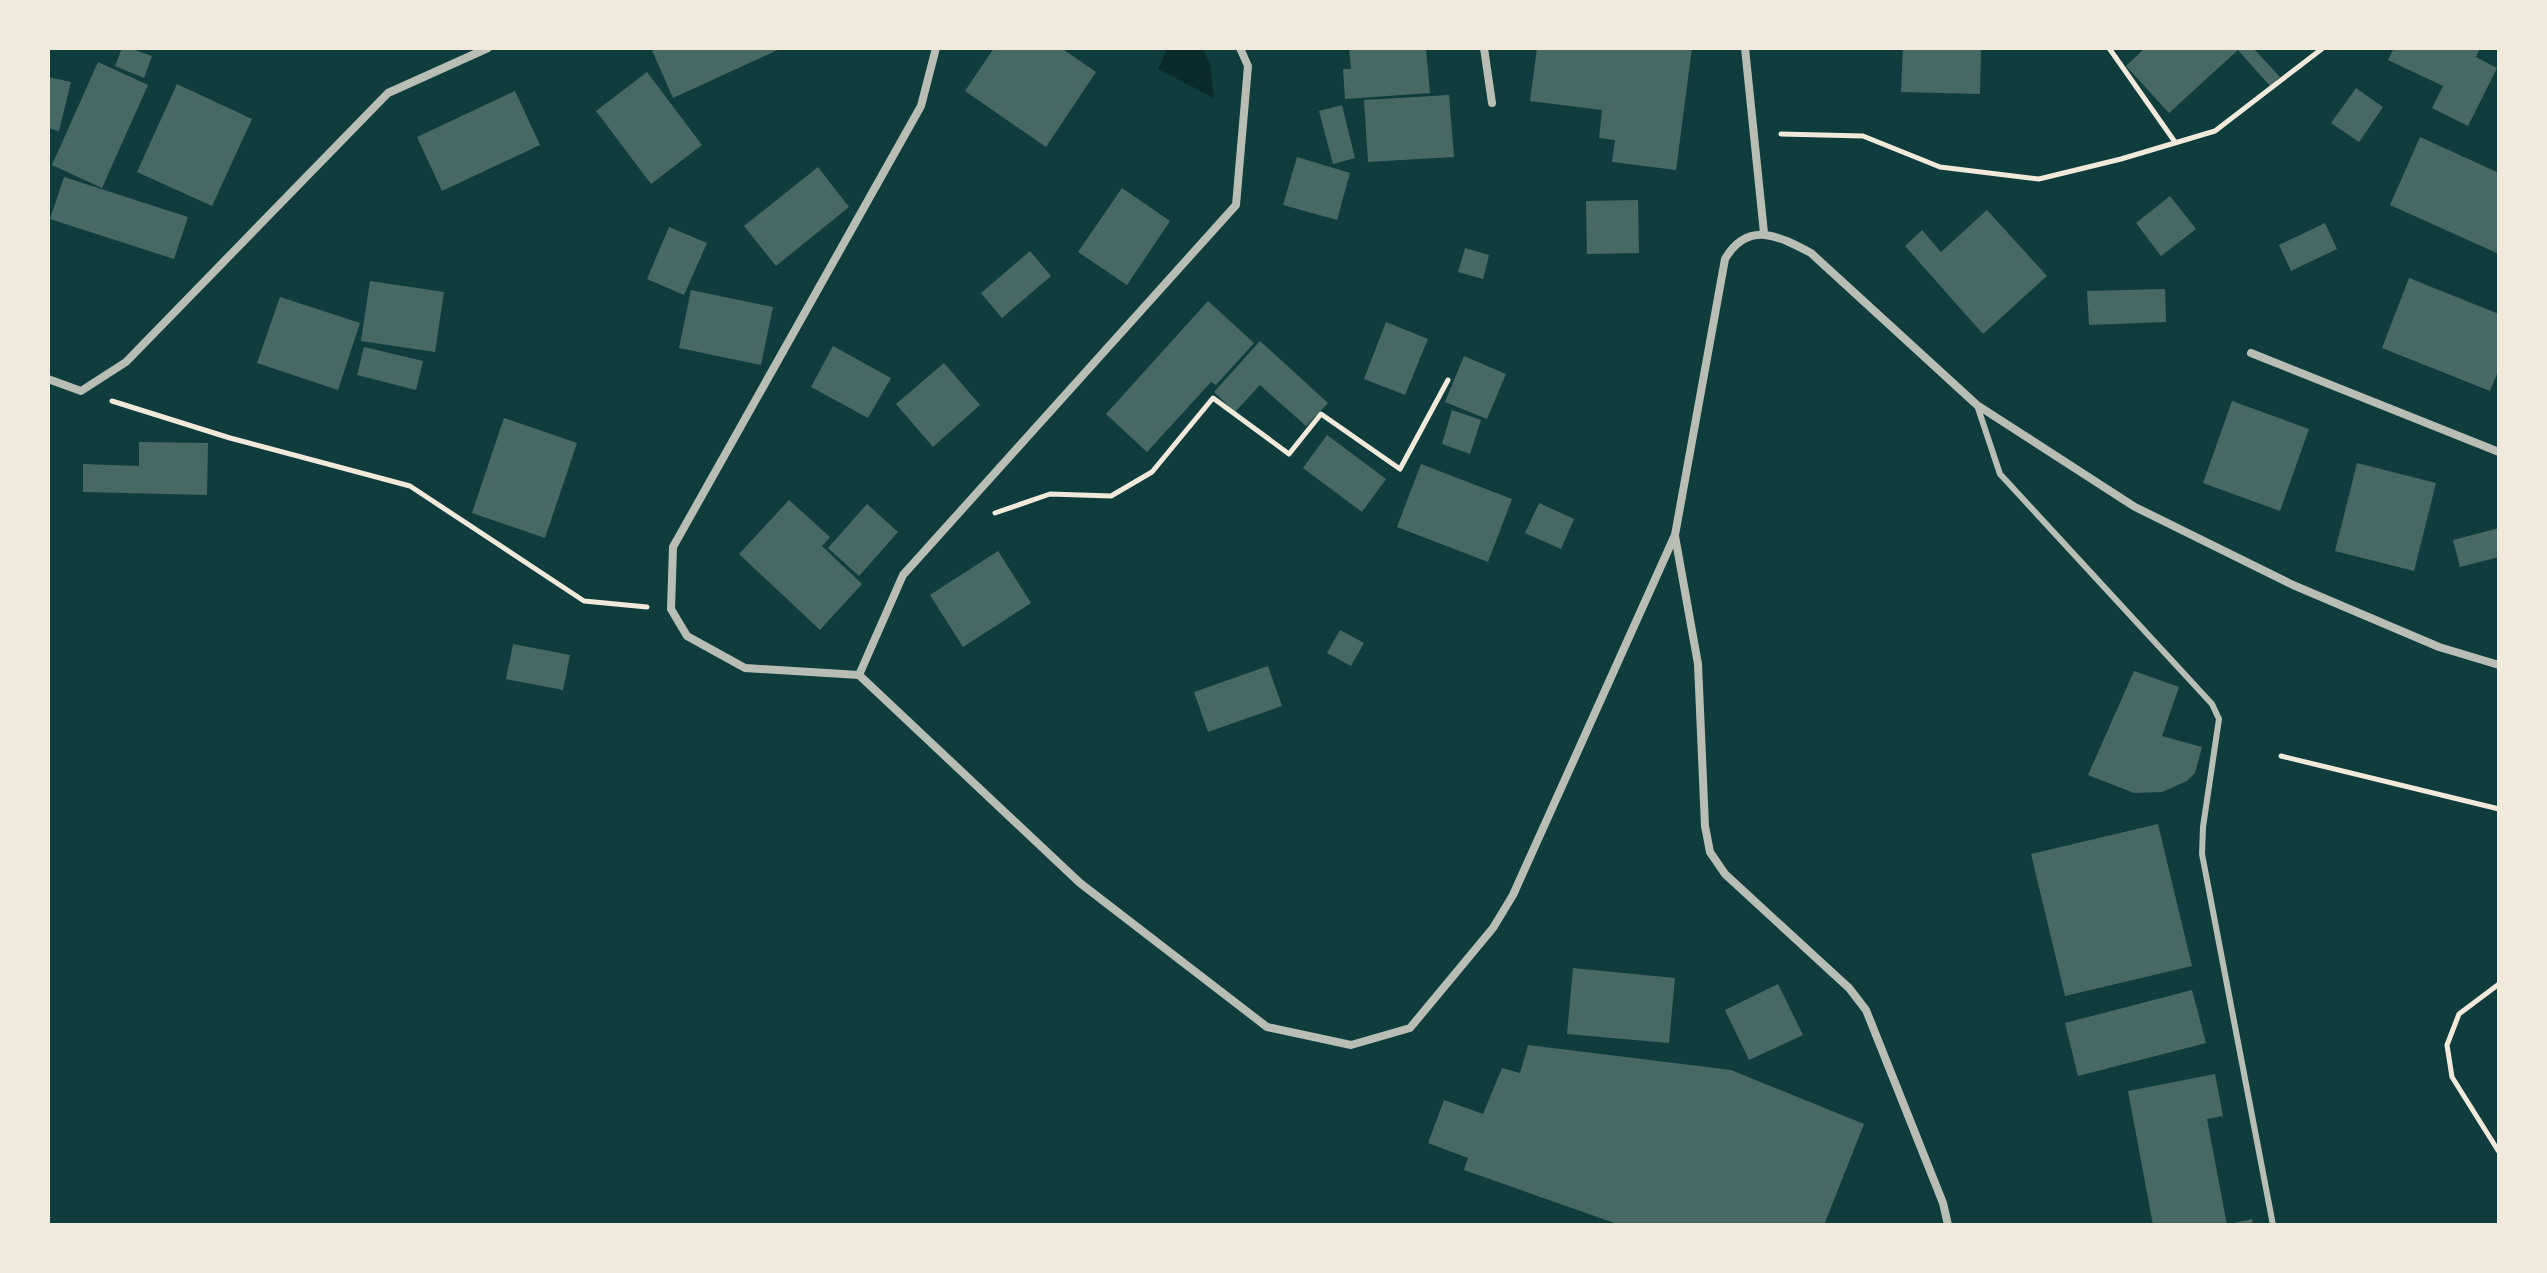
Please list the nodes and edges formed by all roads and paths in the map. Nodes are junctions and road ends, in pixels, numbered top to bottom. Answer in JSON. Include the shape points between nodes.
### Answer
{"nodes":[{"id":1,"x":488,"y":48,"type":"edge"},
{"id":2,"x":936,"y":48,"type":"edge"},
{"id":3,"x":1240,"y":48,"type":"edge"},
{"id":4,"x":1484,"y":48,"type":"edge"},
{"id":5,"x":1745,"y":48,"type":"edge"},
{"id":6,"x":2109,"y":48,"type":"edge"},
{"id":7,"x":2323,"y":48,"type":"edge"},
{"id":8,"x":1492,"y":103,"type":"dead end"},
{"id":9,"x":1756,"y":133,"type":"junction"},
{"id":10,"x":2175,"y":142,"type":"junction"},
{"id":11,"x":1764,"y":233,"type":"junction"},
{"id":12,"x":2251,"y":353,"type":"dead end"},
{"id":13,"x":48,"y":379,"type":"edge"},
{"id":14,"x":1448,"y":380,"type":"dead end"},
{"id":15,"x":81,"y":391,"type":"junction"},
{"id":16,"x":1977,"y":405,"type":"junction"},
{"id":17,"x":2499,"y":452,"type":"edge"},
{"id":18,"x":956,"y":516,"type":"junction"},
{"id":19,"x":1675,"y":535,"type":"junction"},
{"id":20,"x":671,"y":609,"type":"junction"},
{"id":21,"x":2499,"y":665,"type":"edge"},
{"id":22,"x":859,"y":675,"type":"junction"},
{"id":23,"x":2281,"y":756,"type":"dead end"},
{"id":24,"x":2499,"y":809,"type":"edge"},
{"id":25,"x":2499,"y":984,"type":"edge"},
{"id":26,"x":2499,"y":1152,"type":"edge"},
{"id":27,"x":1948,"y":1225,"type":"edge"},
{"id":28,"x":2273,"y":1225,"type":"edge"}],
"edges":[{"from":1,"to":15,"type":"street","via":[[388,93],[126,362]]},
{"from":2,"to":20,"type":"street","via":[[921,106],[673,547]]},
{"from":3,"to":18,"type":"street","via":[[1248,66],[1236,205]]},
{"from":4,"to":8,"type":"street"},
{"from":5,"to":9,"type":"street"},
{"from":6,"to":10,"type":"path"},
{"from":7,"to":10,"type":"path","via":[[2215,131]]},
{"from":9,"to":10,"type":"path","via":[[1863,136],[1940,167],[2039,179]]},
{"from":9,"to":11,"type":"street"},
{"from":11,"to":16,"type":"street","via":[[1811,253]]},
{"from":11,"to":19,"type":"street","via":[[1733,246],[1725,259]]},
{"from":12,"to":17,"type":"street"},
{"from":13,"to":15,"type":"street"},
{"from":14,"to":18,"type":"path","via":[[1400,469],[1321,414],[1289,454],[1213,398],[1152,472],[1111,496],[1050,494],[965,524]]},
{"from":15,"to":20,"type":"path","via":[[410,486],[584,601]]},
{"from":16,"to":21,"type":"street","via":[[2135,507],[2293,585],[2439,647]]},
{"from":16,"to":28,"type":"lane","via":[[2000,474],[2212,704],[2219,719],[2202,854]]},
{"from":18,"to":22,"type":"street","via":[[903,575]]},
{"from":19,"to":22,"type":"street","via":[[1513,895],[1493,928],[1410,1028],[1351,1045],[1267,1027],[1080,883]]},
{"from":19,"to":27,"type":"street","via":[[1698,664],[1710,852],[1725,874],[1849,988],[1866,1010]]},
{"from":20,"to":22,"type":"street","via":[[687,636],[745,668]]},
{"from":23,"to":24,"type":"path"},
{"from":25,"to":26,"type":"path","via":[[2459,1014],[2447,1045],[2452,1077]]}]}
